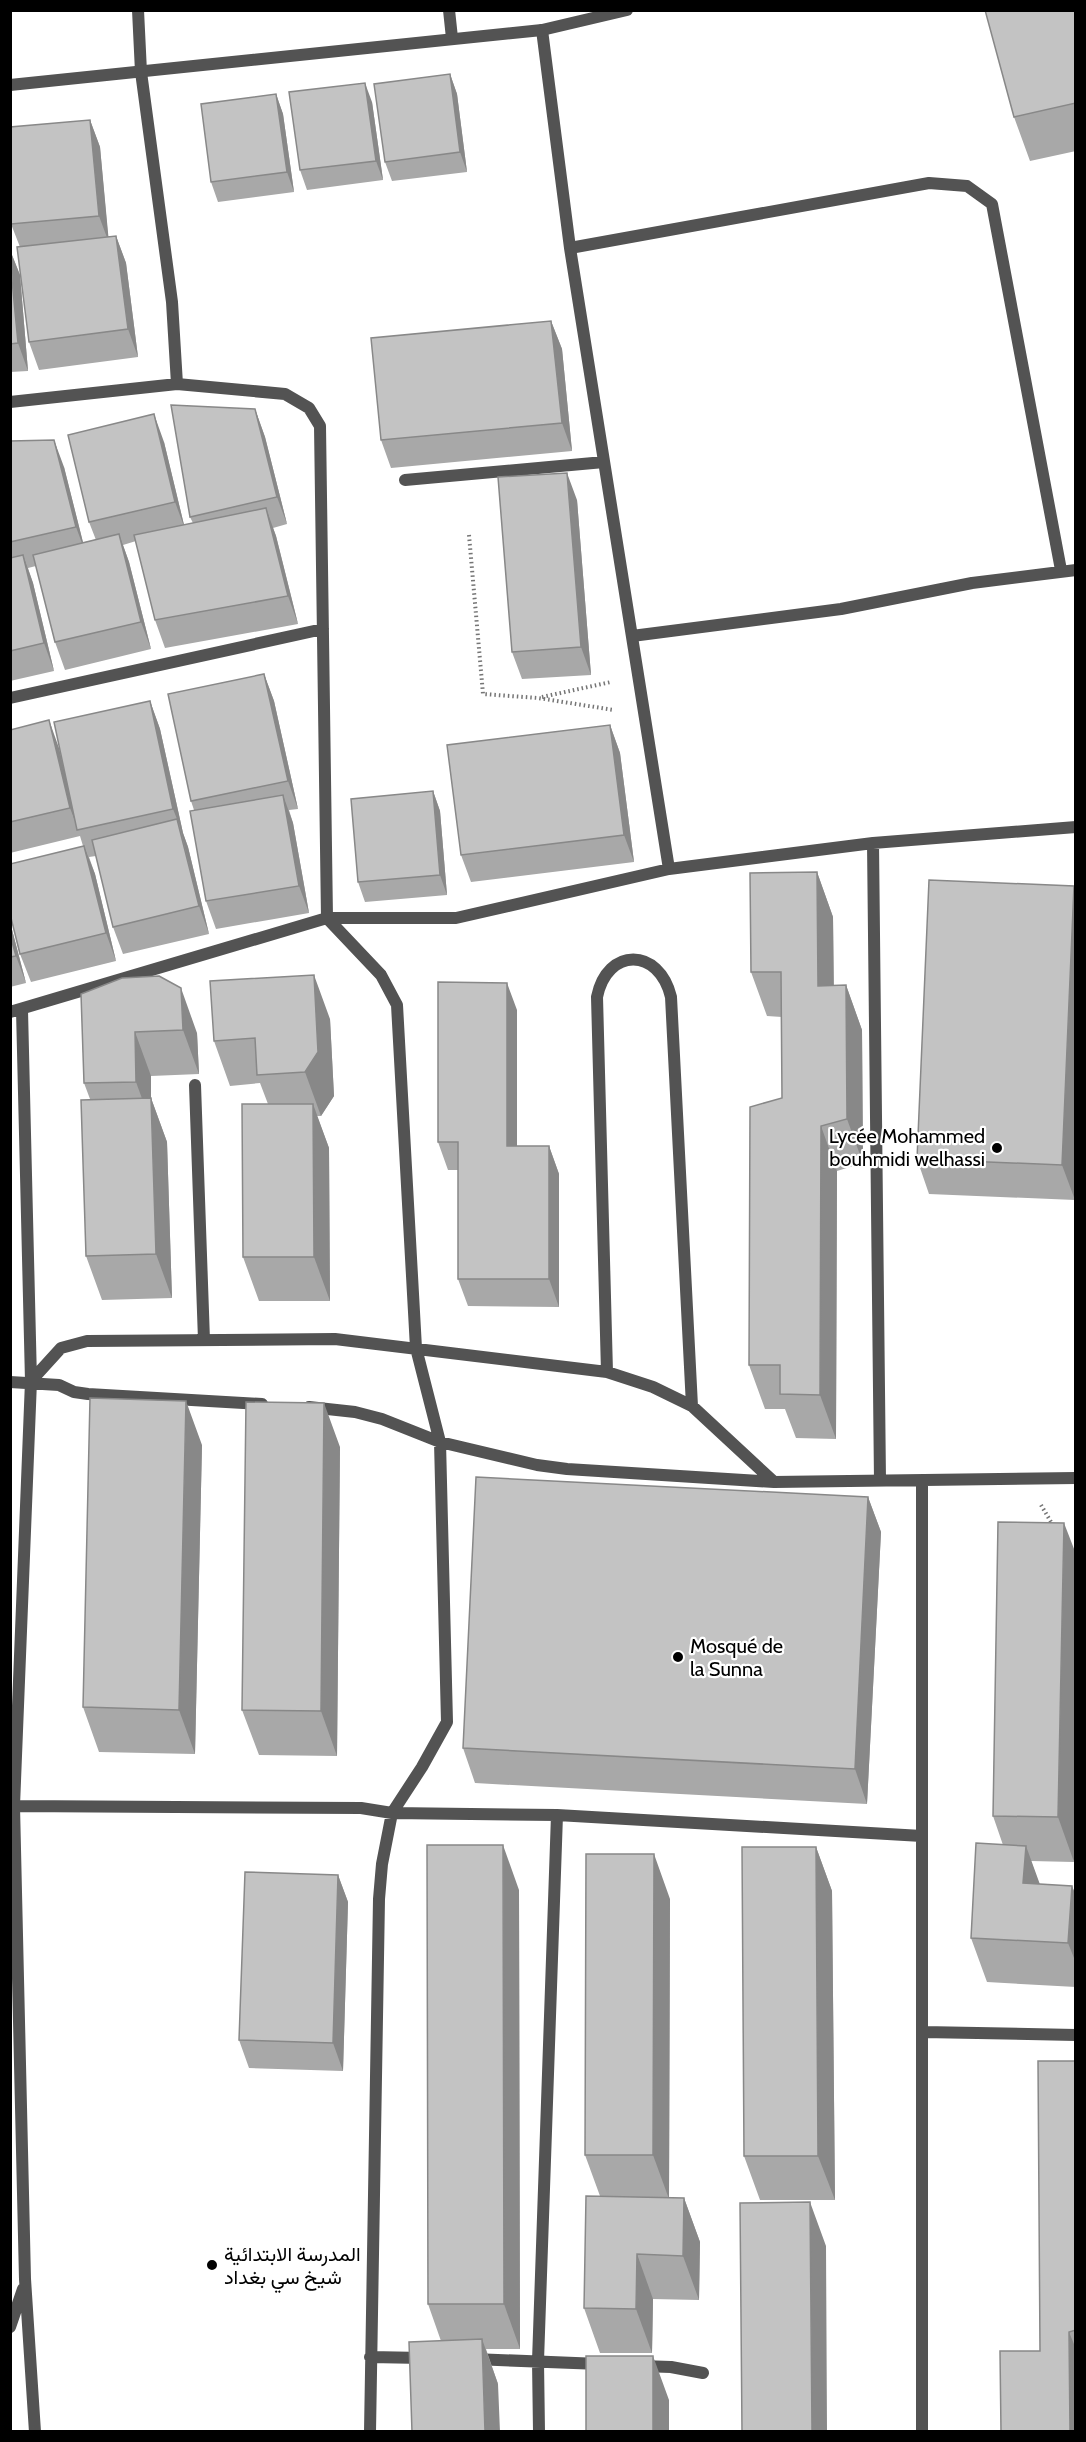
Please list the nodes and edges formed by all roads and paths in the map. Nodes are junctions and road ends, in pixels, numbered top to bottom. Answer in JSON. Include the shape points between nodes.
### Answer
{"nodes":[{"id":1,"x":138,"y":10,"type":"edge"},
{"id":2,"x":449,"y":10,"type":"edge"},
{"id":3,"x":627,"y":10,"type":"edge"},
{"id":4,"x":542,"y":30,"type":"junction"},
{"id":5,"x":452,"y":38,"type":"junction"},
{"id":6,"x":141,"y":72,"type":"junction"},
{"id":7,"x":10,"y":85,"type":"edge"},
{"id":8,"x":570,"y":248,"type":"junction"},
{"id":9,"x":177,"y":384,"type":"junction"},
{"id":10,"x":10,"y":402,"type":"edge"},
{"id":11,"x":604,"y":462,"type":"junction"},
{"id":12,"x":405,"y":480,"type":"dead end"},
{"id":13,"x":468,"y":535,"type":"dead end"},
{"id":14,"x":1061,"y":570,"type":"junction"},
{"id":15,"x":1076,"y":570,"type":"edge"},
{"id":16,"x":323,"y":629,"type":"junction"},
{"id":17,"x":632,"y":636,"type":"junction"},
{"id":18,"x":638,"y":676,"type":"junction"},
{"id":19,"x":10,"y":698,"type":"edge"},
{"id":20,"x":538,"y":698,"type":"junction"},
{"id":21,"x":645,"y":716,"type":"junction"},
{"id":22,"x":1076,"y":826,"type":"edge"},
{"id":23,"x":873,"y":843,"type":"junction"},
{"id":24,"x":669,"y":869,"type":"junction"},
{"id":25,"x":327,"y":918,"type":"junction"},
{"id":26,"x":16,"y":1011,"type":"edge"},
{"id":27,"x":195,"y":1085,"type":"dead end"},
{"id":28,"x":204,"y":1340,"type":"junction"},
{"id":29,"x":416,"y":1348,"type":"junction"},
{"id":30,"x":607,"y":1372,"type":"junction"},
{"id":31,"x":10,"y":1382,"type":"edge"},
{"id":32,"x":31,"y":1382,"type":"junction"},
{"id":33,"x":270,"y":1405,"type":"edge"},
{"id":34,"x":294,"y":1406,"type":"edge"},
{"id":35,"x":692,"y":1406,"type":"junction"},
{"id":36,"x":440,"y":1442,"type":"junction"},
{"id":37,"x":1076,"y":1478,"type":"edge"},
{"id":38,"x":1024,"y":1479,"type":"junction"},
{"id":39,"x":922,"y":1480,"type":"junction"},
{"id":40,"x":880,"y":1481,"type":"junction"},
{"id":41,"x":774,"y":1482,"type":"junction"},
{"id":42,"x":1058,"y":1533,"type":"edge"},
{"id":43,"x":14,"y":1806,"type":"junction"},
{"id":44,"x":392,"y":1813,"type":"junction"},
{"id":45,"x":557,"y":1815,"type":"junction"},
{"id":46,"x":922,"y":1836,"type":"junction"},
{"id":47,"x":923,"y":2032,"type":"junction"},
{"id":48,"x":1076,"y":2035,"type":"edge"},
{"id":49,"x":25,"y":2279,"type":"junction"},
{"id":50,"x":10,"y":2327,"type":"edge"},
{"id":51,"x":370,"y":2357,"type":"junction"},
{"id":52,"x":430,"y":2358,"type":"edge"},
{"id":53,"x":454,"y":2359,"type":"edge"},
{"id":54,"x":538,"y":2361,"type":"junction"},
{"id":55,"x":703,"y":2373,"type":"dead end"},
{"id":56,"x":35,"y":2432,"type":"edge"},
{"id":57,"x":370,"y":2432,"type":"edge"},
{"id":58,"x":539,"y":2432,"type":"edge"},
{"id":59,"x":922,"y":2432,"type":"edge"}],
"edges":[{"from":1,"to":6,"type":"street"},
{"from":2,"to":5,"type":"street"},
{"from":3,"to":4,"type":"street"},
{"from":4,"to":5,"type":"street"},
{"from":4,"to":8,"type":"street"},
{"from":5,"to":6,"type":"street"},
{"from":6,"to":7,"type":"street"},
{"from":6,"to":9,"type":"street","via":[[172,302]]},
{"from":8,"to":11,"type":"street"},
{"from":8,"to":14,"type":"street","via":[[930,183],[967,186],[993,204]]},
{"from":9,"to":10,"type":"street"},
{"from":9,"to":16,"type":"street","via":[[285,394],[309,408],[320,426]]},
{"from":11,"to":12,"type":"street"},
{"from":11,"to":17,"type":"street"},
{"from":13,"to":20,"type":"path","via":[[483,694]]},
{"from":14,"to":15,"type":"street"},
{"from":14,"to":17,"type":"street","via":[[841,609]]},
{"from":16,"to":19,"type":"street"},
{"from":16,"to":25,"type":"street"},
{"from":17,"to":18,"type":"street"},
{"from":18,"to":20,"type":"path"},
{"from":18,"to":21,"type":"street"},
{"from":20,"to":21,"type":"path"},
{"from":21,"to":24,"type":"street"},
{"from":22,"to":23,"type":"street"},
{"from":23,"to":24,"type":"street"},
{"from":23,"to":40,"type":"street"},
{"from":24,"to":25,"type":"street","via":[[456,918]]},
{"from":25,"to":26,"type":"street"},
{"from":25,"to":29,"type":"street","via":[[381,975],[397,1005]]},
{"from":26,"to":32,"type":"street"},
{"from":27,"to":28,"type":"street"},
{"from":28,"to":29,"type":"street","via":[[335,1339]]},
{"from":28,"to":32,"type":"street","via":[[74,1344],[61,1348]]},
{"from":29,"to":30,"type":"street"},
{"from":29,"to":36,"type":"street"},
{"from":30,"to":35,"type":"street","via":[[653,1387]]},
{"from":30,"to":35,"type":"street","via":[[597,997],[600,981],[610,968],[626,960],[642,961],[657,967],[667,980],[671,997]]},
{"from":31,"to":32,"type":"street"},
{"from":32,"to":33,"type":"street","via":[[88,1394]]},
{"from":32,"to":43,"type":"street"},
{"from":34,"to":36,"type":"street","via":[[355,1412]]},
{"from":35,"to":41,"type":"street"},
{"from":36,"to":41,"type":"street","via":[[567,1469]]},
{"from":36,"to":44,"type":"street","via":[[447,1722]]},
{"from":37,"to":38,"type":"street"},
{"from":38,"to":39,"type":"street"},
{"from":38,"to":42,"type":"path"},
{"from":39,"to":40,"type":"street"},
{"from":39,"to":46,"type":"street"},
{"from":40,"to":41,"type":"street"},
{"from":43,"to":44,"type":"street","via":[[361,1808]]},
{"from":43,"to":49,"type":"street"},
{"from":44,"to":45,"type":"street"},
{"from":44,"to":51,"type":"street","via":[[379,1899]]},
{"from":45,"to":46,"type":"street"},
{"from":45,"to":54,"type":"street"},
{"from":46,"to":47,"type":"street"},
{"from":47,"to":48,"type":"street"},
{"from":47,"to":59,"type":"street"},
{"from":49,"to":50,"type":"street"},
{"from":49,"to":56,"type":"street"},
{"from":51,"to":52,"type":"street"},
{"from":51,"to":57,"type":"street"},
{"from":53,"to":54,"type":"street"},
{"from":54,"to":55,"type":"street","via":[[671,2367]]},
{"from":54,"to":58,"type":"street"}]}
